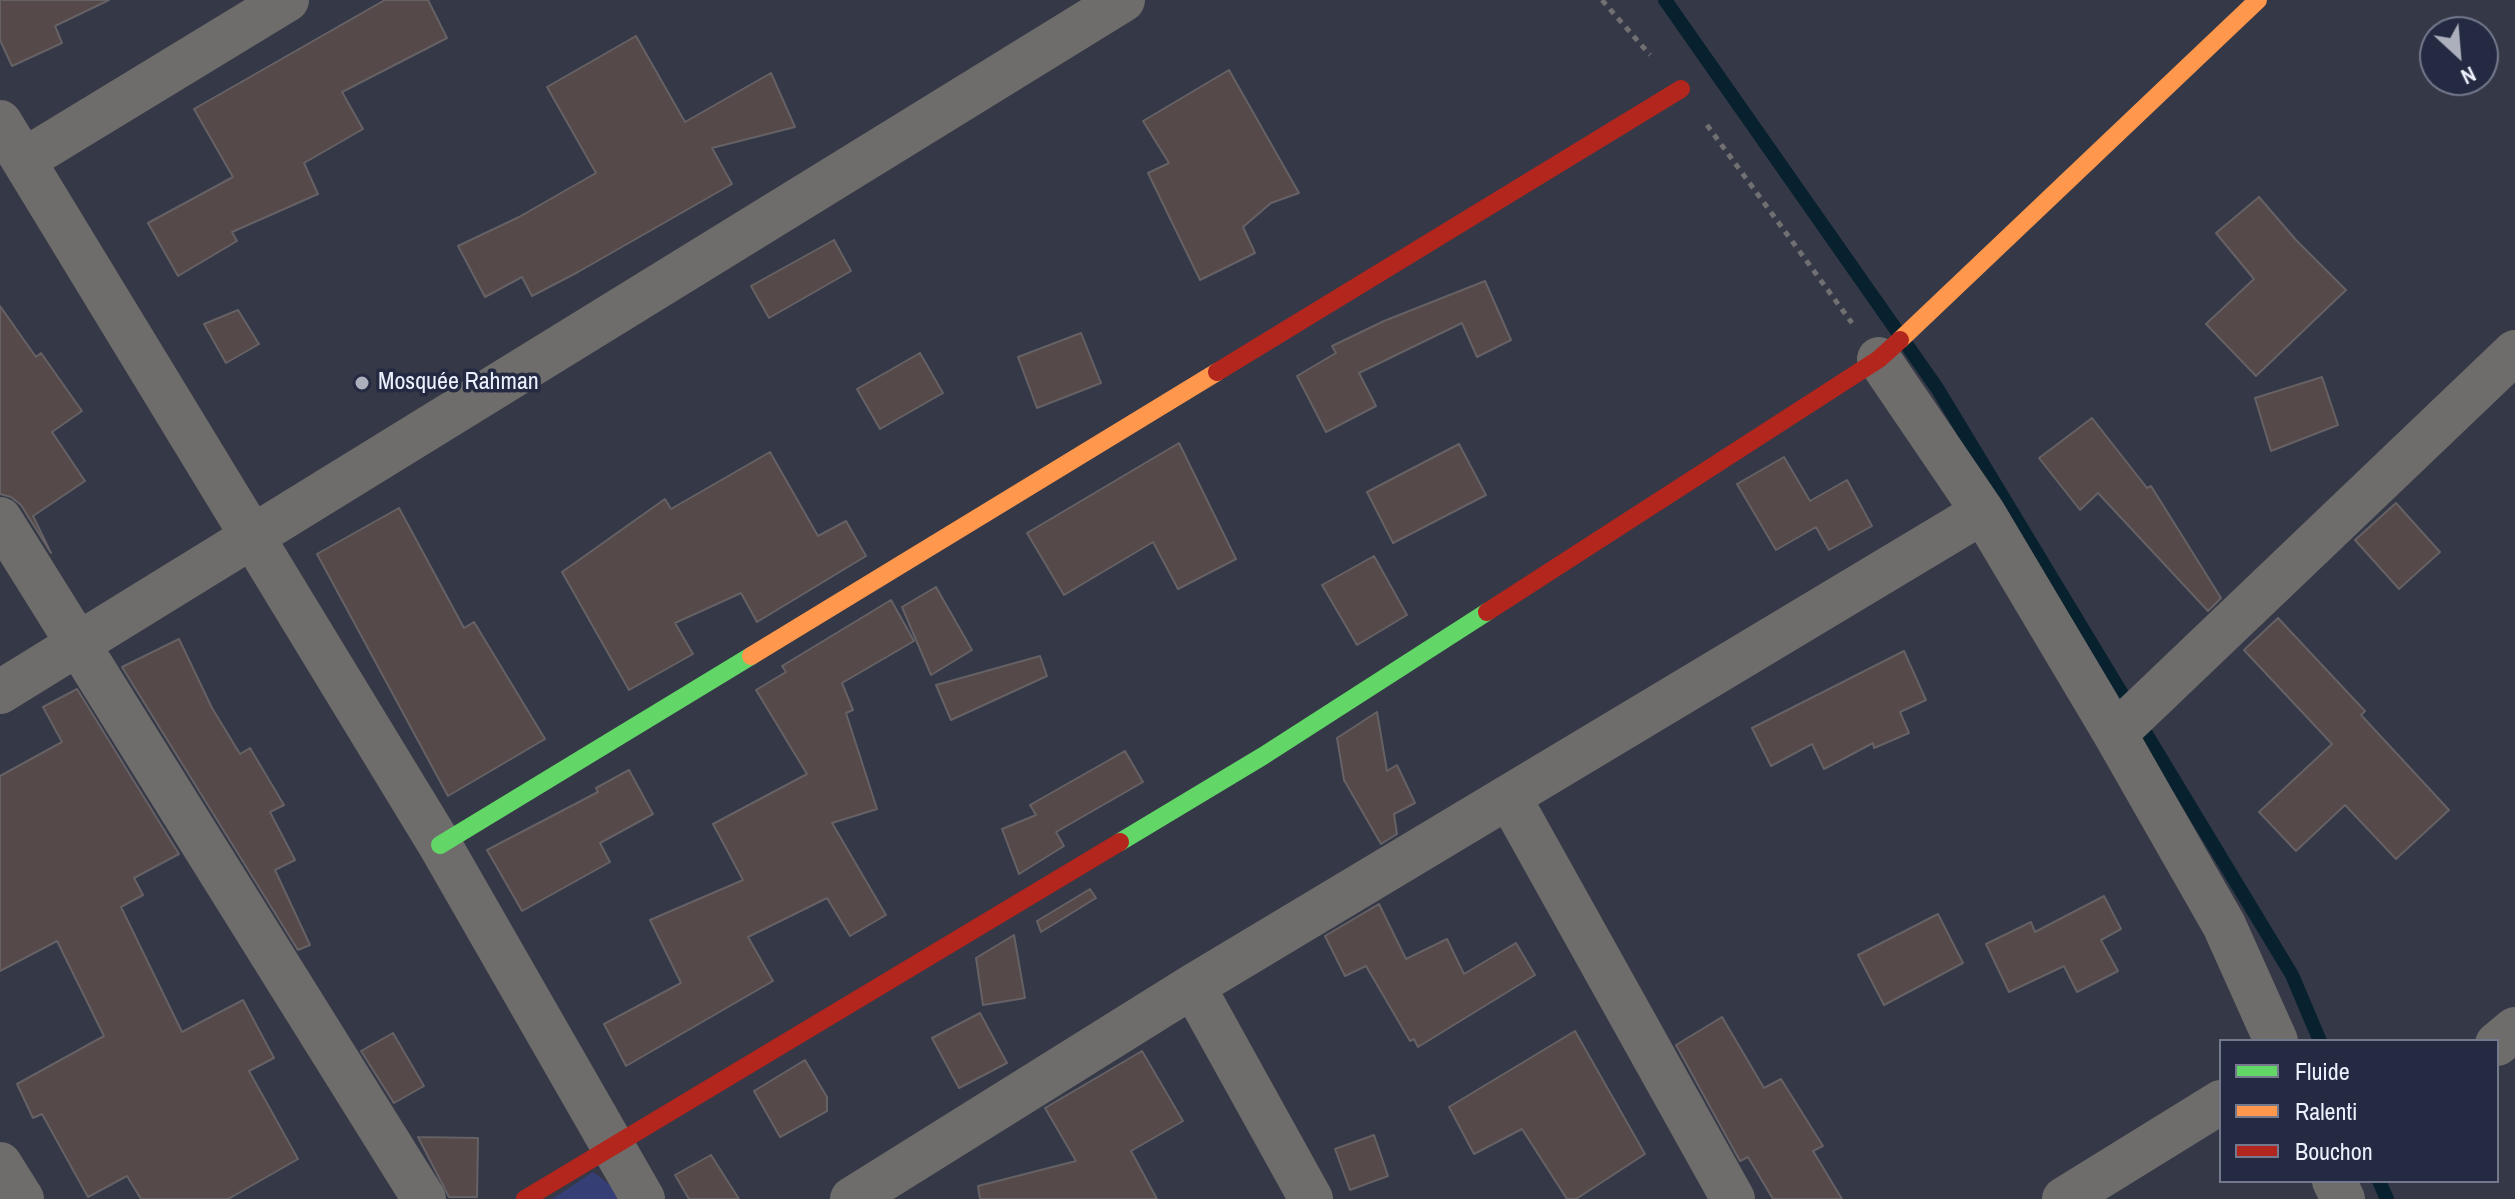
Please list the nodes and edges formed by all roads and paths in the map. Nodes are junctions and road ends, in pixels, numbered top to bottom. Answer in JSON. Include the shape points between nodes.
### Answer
{"nodes":[{"id":1,"x":287,"y":0,"type":"edge"},
{"id":2,"x":1123,"y":0,"type":"edge"},
{"id":3,"x":1602,"y":0,"type":"edge"},
{"id":4,"x":2258,"y":0,"type":"edge"},
{"id":5,"x":1681,"y":89,"type":"junction"},
{"id":6,"x":0,"y":122,"type":"edge"},
{"id":7,"x":24,"y":160,"type":"junction"},
{"id":8,"x":2515,"y":352,"type":"edge"},
{"id":9,"x":1879,"y":359,"type":"junction"},
{"id":10,"x":1983,"y":512,"type":"junction"},
{"id":11,"x":0,"y":519,"type":"edge"},
{"id":12,"x":251,"y":538,"type":"junction"},
{"id":13,"x":77,"y":644,"type":"junction"},
{"id":14,"x":0,"y":692,"type":"edge"},
{"id":15,"x":2115,"y":734,"type":"junction"},
{"id":16,"x":1510,"y":799,"type":"junction"},
{"id":17,"x":440,"y":845,"type":"junction"},
{"id":18,"x":1193,"y":986,"type":"junction"},
{"id":19,"x":2515,"y":1029,"type":"edge"},
{"id":20,"x":2275,"y":1039,"type":"edge"},
{"id":21,"x":2499,"y":1042,"type":"edge"},
{"id":22,"x":2219,"y":1103,"type":"edge"},
{"id":23,"x":611,"y":1144,"type":"junction"},
{"id":24,"x":0,"y":1164,"type":"edge"},
{"id":25,"x":879,"y":1192,"type":"edge"},
{"id":26,"x":22,"y":1199,"type":"edge"},
{"id":27,"x":424,"y":1199,"type":"edge"},
{"id":28,"x":525,"y":1199,"type":"edge"},
{"id":29,"x":643,"y":1199,"type":"edge"},
{"id":30,"x":1311,"y":1199,"type":"edge"},
{"id":31,"x":1733,"y":1199,"type":"edge"},
{"id":32,"x":2064,"y":1199,"type":"edge"}],
"edges":[{"from":1,"to":7,"type":"street"},
{"from":2,"to":12,"type":"street"},
{"from":3,"to":5,"type":"path"},
{"from":4,"to":9,"type":"street"},
{"from":5,"to":9,"type":"path"},
{"from":5,"to":17,"type":"street"},
{"from":6,"to":7,"type":"street"},
{"from":7,"to":12,"type":"street"},
{"from":8,"to":15,"type":"street"},
{"from":9,"to":10,"type":"street"},
{"from":9,"to":23,"type":"street","via":[[1263,756]]},
{"from":10,"to":15,"type":"street"},
{"from":10,"to":16,"type":"street"},
{"from":11,"to":13,"type":"street"},
{"from":12,"to":13,"type":"street"},
{"from":12,"to":17,"type":"street"},
{"from":13,"to":14,"type":"street"},
{"from":13,"to":27,"type":"street"},
{"from":15,"to":20,"type":"street","via":[[2224,925]]},
{"from":16,"to":18,"type":"street"},
{"from":16,"to":31,"type":"street"},
{"from":17,"to":23,"type":"street"},
{"from":18,"to":25,"type":"street"},
{"from":18,"to":30,"type":"street"},
{"from":19,"to":21,"type":"street"},
{"from":22,"to":32,"type":"street"},
{"from":23,"to":28,"type":"street"},
{"from":23,"to":29,"type":"street"},
{"from":24,"to":26,"type":"street"}]}
